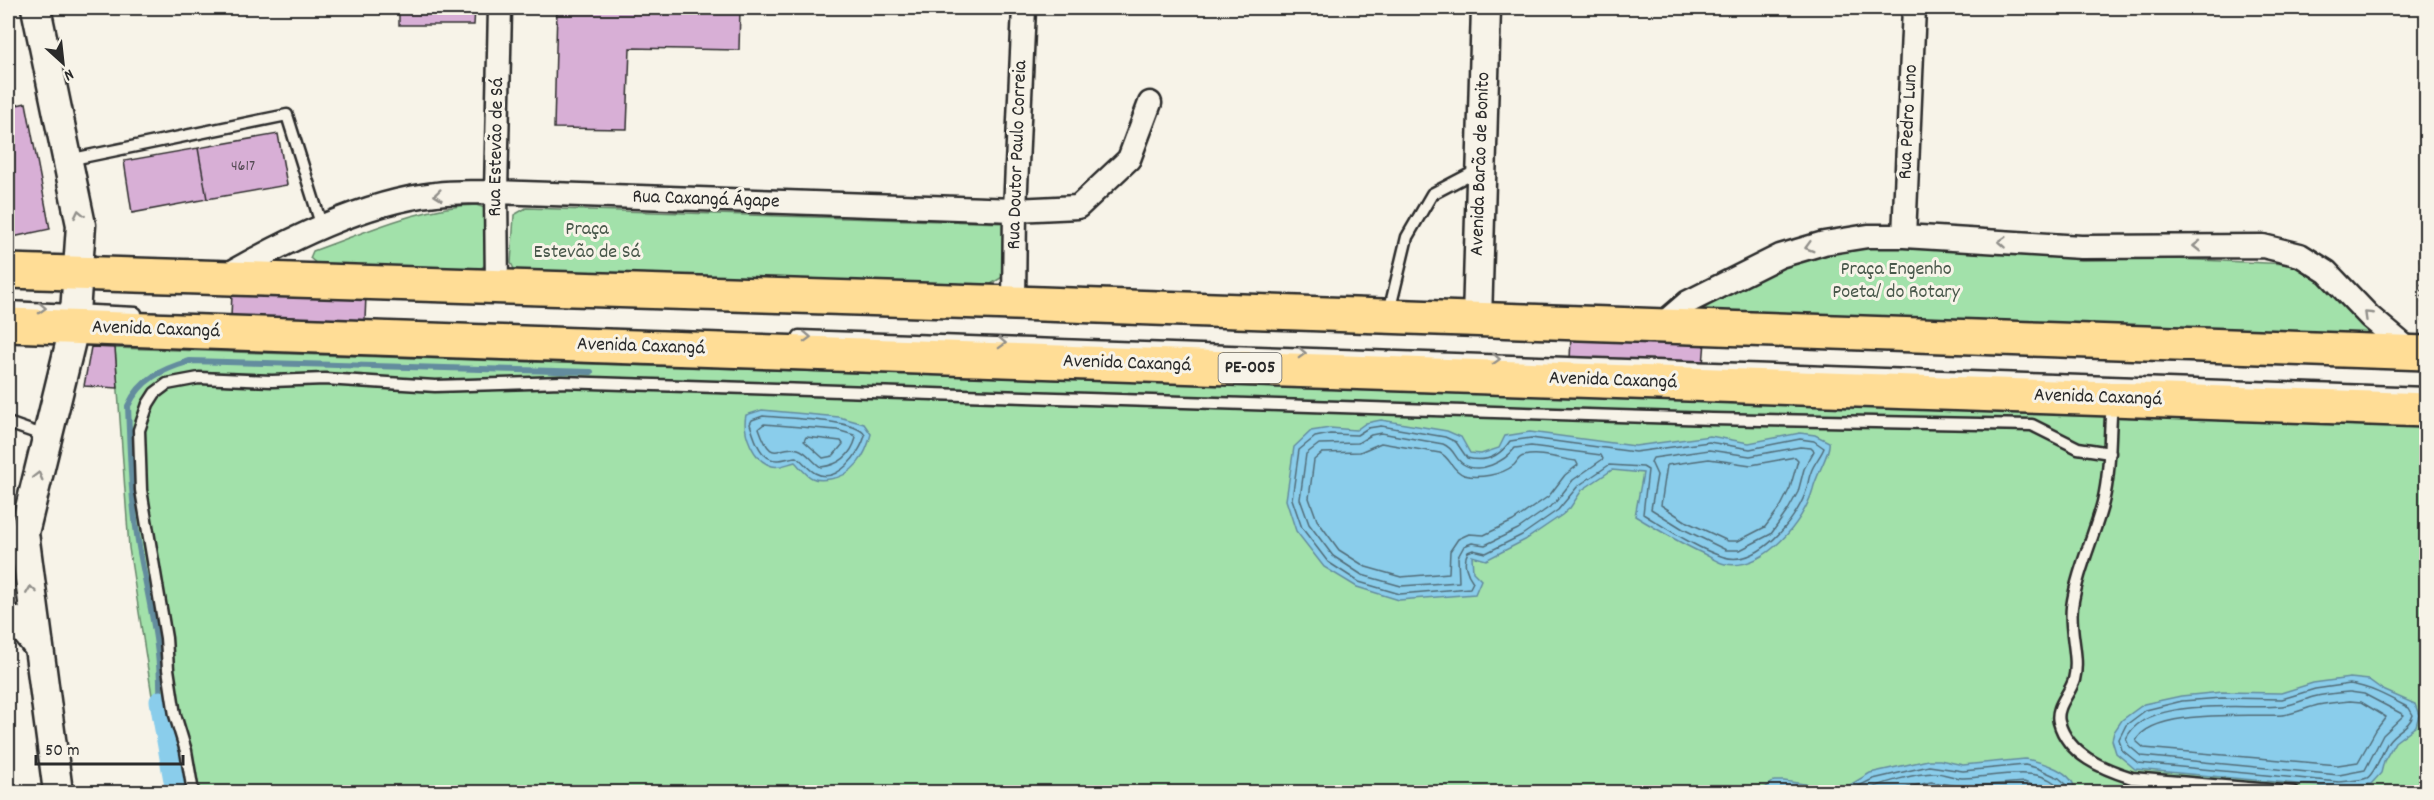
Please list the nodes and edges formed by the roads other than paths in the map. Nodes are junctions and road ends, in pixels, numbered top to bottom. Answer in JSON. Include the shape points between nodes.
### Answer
{"nodes":[{"id":1,"x":36,"y":8,"type":"edge"},
{"id":2,"x":500,"y":8,"type":"edge"},
{"id":3,"x":1024,"y":8,"type":"edge"},
{"id":4,"x":1486,"y":8,"type":"edge"},
{"id":5,"x":1914,"y":8,"type":"edge"},
{"id":6,"x":1150,"y":103,"type":"dead end"},
{"id":7,"x":68,"y":160,"type":"junction"},
{"id":8,"x":1481,"y":168,"type":"junction"},
{"id":9,"x":496,"y":192,"type":"junction"},
{"id":10,"x":1015,"y":210,"type":"junction"},
{"id":11,"x":322,"y":227,"type":"junction"},
{"id":12,"x":1904,"y":236,"type":"junction"},
{"id":13,"x":8,"y":271,"type":"edge"},
{"id":14,"x":220,"y":278,"type":"junction"},
{"id":15,"x":8,"y":281,"type":"edge"},
{"id":16,"x":497,"y":287,"type":"junction"},
{"id":17,"x":77,"y":298,"type":"junction"},
{"id":18,"x":598,"y":301,"type":"dead end"},
{"id":19,"x":622,"y":302,"type":"dead end"},
{"id":20,"x":634,"y":303,"type":"dead end"},
{"id":21,"x":1014,"y":303,"type":"junction"},
{"id":22,"x":8,"y":307,"type":"edge"},
{"id":23,"x":144,"y":314,"type":"dead end"},
{"id":24,"x":1388,"y":317,"type":"junction"},
{"id":25,"x":8,"y":325,"type":"edge"},
{"id":26,"x":1659,"y":327,"type":"junction"},
{"id":27,"x":1476,"y":328,"type":"junction"},
{"id":28,"x":789,"y":336,"type":"dead end"},
{"id":29,"x":2416,"y":354,"type":"edge"},
{"id":30,"x":2427,"y":393,"type":"edge"},
{"id":31,"x":2112,"y":399,"type":"junction"},
{"id":32,"x":2427,"y":410,"type":"edge"},
{"id":33,"x":8,"y":423,"type":"edge"},
{"id":34,"x":48,"y":438,"type":"junction"},
{"id":35,"x":2110,"y":453,"type":"junction"},
{"id":36,"x":16,"y":533,"type":"edge"},
{"id":37,"x":8,"y":561,"type":"edge"},
{"id":38,"x":8,"y":618,"type":"edge"},
{"id":39,"x":39,"y":648,"type":"junction"},
{"id":40,"x":58,"y":792,"type":"edge"},
{"id":41,"x":193,"y":792,"type":"edge"},
{"id":42,"x":2294,"y":792,"type":"edge"}],
"edges":[{"from":1,"to":7,"type":"street"},
{"from":2,"to":9,"type":"street","name":"Rua Estevão de Sá"},
{"from":3,"to":10,"type":"street","name":"Rua Doutor Paulo Correia"},
{"from":4,"to":8,"type":"street","name":"Avenida Barão de Bonito"},
{"from":5,"to":12,"type":"street","name":"Rua Pedro Luno"},
{"from":6,"to":10,"type":"street","name":"Rua Caxangá Ágape","via":[[1129,159],[1078,207]]},
{"from":7,"to":11,"type":"lane","via":[[287,115]]},
{"from":17,"to":7,"type":"street","one_way":true,"via":[[81,225]]},
{"from":8,"to":24,"type":"lane","via":[[1432,194],[1407,237]]},
{"from":8,"to":27,"type":"street","name":"Avenida Barão de Bonito"},
{"from":9,"to":10,"type":"street","name":"Rua Caxangá Ágape"},
{"from":9,"to":11,"type":"street","name":"Rua Caxangá Ágape","one_way":true,"via":[[436,194]]},
{"from":9,"to":16,"type":"street","name":"Rua Estevão de Sá"},
{"from":10,"to":21,"type":"street","name":"Rua Doutor Paulo Correia"},
{"from":11,"to":14,"type":"street","name":"Rua Caxangá Ágape"},
{"from":12,"to":26,"type":"street","one_way":true,"via":[[1868,236],[1824,243],[1780,256],[1688,302]]},
{"from":29,"to":12,"type":"street","one_way":true,"via":[[2370,317],[2327,272],[2300,255],[2262,246],[2081,247]]},
{"from":13,"to":17,"type":"main road","name":"Avenida Caxangá","number":"PE-005"},
{"from":14,"to":16,"type":"main road","name":"Avenida Caxangá","number":"PE-005"},
{"from":14,"to":17,"type":"main road","name":"Avenida Caxangá","number":"PE-005"},
{"from":15,"to":17,"type":"lane"},
{"from":16,"to":21,"type":"main road","name":"Avenida Caxangá","number":"PE-005"},
{"from":17,"to":18,"type":"lane"},
{"from":22,"to":17,"type":"lane","one_way":true},
{"from":17,"to":23,"type":"lane"},
{"from":17,"to":25,"type":"main road","name":"Avenida Caxangá","number":"PE-005"},
{"from":17,"to":31,"type":"main road","name":"Avenida Caxangá","number":"PE-005"},
{"from":17,"to":34,"type":"street"},
{"from":19,"to":20,"type":"lane"},
{"from":21,"to":24,"type":"main road","name":"Avenida Caxangá","number":"PE-005"},
{"from":24,"to":27,"type":"main road","name":"Avenida Caxangá","number":"PE-005"},
{"from":26,"to":27,"type":"main road","name":"Avenida Caxangá","number":"PE-005"},
{"from":26,"to":29,"type":"main road","name":"Avenida Caxangá","number":"PE-005"},
{"from":28,"to":30,"type":"lane","one_way":true},
{"from":31,"to":32,"type":"main road","name":"Avenida Caxangá","number":"PE-005"},
{"from":31,"to":35,"type":"lane"},
{"from":33,"to":34,"type":"lane"},
{"from":36,"to":34,"type":"street","one_way":true},
{"from":35,"to":41,"type":"lane","via":[[2078,448],[2032,425],[1712,419],[561,382],[435,386],[325,379],[181,380],[167,384],[148,404],[139,430],[138,456],[170,681]]},
{"from":35,"to":42,"type":"lane","via":[[2103,502],[2072,608],[2076,663],[2074,681],[2059,712],[2062,731],[2087,760],[2132,778]]},
{"from":36,"to":37,"type":"street"},
{"from":39,"to":36,"type":"street","one_way":true},
{"from":38,"to":39,"type":"street","via":[[26,630]]},
{"from":39,"to":40,"type":"street"}]}
